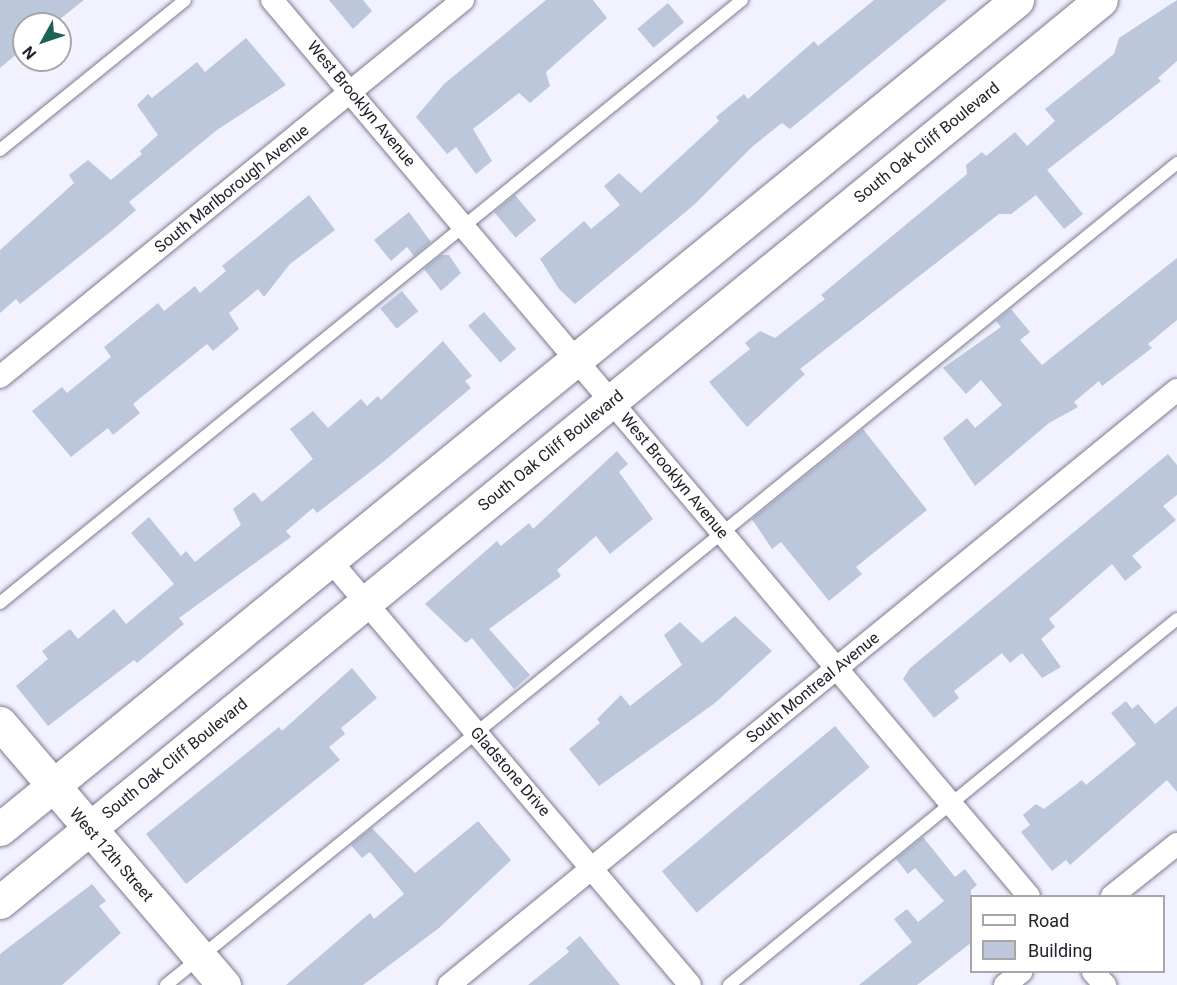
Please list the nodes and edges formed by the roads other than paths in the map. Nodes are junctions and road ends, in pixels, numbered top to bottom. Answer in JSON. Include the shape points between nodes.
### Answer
{"nodes":[{"id":1,"x":185,"y":0,"type":"edge"},
{"id":2,"x":272,"y":0,"type":"edge"},
{"id":3,"x":463,"y":0,"type":"edge"},
{"id":4,"x":742,"y":0,"type":"edge"},
{"id":5,"x":1017,"y":0,"type":"edge"},
{"id":6,"x":1101,"y":0,"type":"edge"},
{"id":7,"x":350,"y":92,"type":"junction"},
{"id":8,"x":0,"y":150,"type":"edge"},
{"id":9,"x":1177,"y":163,"type":"edge"},
{"id":10,"x":465,"y":228,"type":"junction"},
{"id":11,"x":577,"y":361,"type":"junction"},
{"id":12,"x":0,"y":377,"type":"edge"},
{"id":13,"x":1177,"y":390,"type":"edge"},
{"id":14,"x":611,"y":402,"type":"junction"},
{"id":15,"x":723,"y":534,"type":"junction"},
{"id":16,"x":329,"y":559,"type":"junction"},
{"id":17,"x":366,"y":602,"type":"junction"},
{"id":18,"x":0,"y":603,"type":"edge"},
{"id":19,"x":1177,"y":619,"type":"edge"},
{"id":20,"x":837,"y":669,"type":"junction"},
{"id":21,"x":0,"y":723,"type":"edge"},
{"id":22,"x":478,"y":735,"type":"junction"},
{"id":23,"x":52,"y":786,"type":"junction"},
{"id":24,"x":950,"y":803,"type":"junction"},
{"id":25,"x":0,"y":829,"type":"edge"},
{"id":26,"x":87,"y":830,"type":"junction"},
{"id":27,"x":1177,"y":844,"type":"edge"},
{"id":28,"x":593,"y":867,"type":"junction"},
{"id":29,"x":1027,"y":895,"type":"edge"},
{"id":30,"x":1114,"y":895,"type":"edge"},
{"id":31,"x":0,"y":902,"type":"edge"},
{"id":32,"x":201,"y":957,"type":"junction"},
{"id":33,"x":1020,"y":973,"type":"edge"},
{"id":34,"x":1094,"y":973,"type":"edge"},
{"id":35,"x":166,"y":985,"type":"edge"},
{"id":36,"x":224,"y":985,"type":"edge"},
{"id":37,"x":449,"y":985,"type":"edge"},
{"id":38,"x":690,"y":985,"type":"edge"},
{"id":39,"x":729,"y":985,"type":"edge"},
{"id":40,"x":1005,"y":985,"type":"edge"},
{"id":41,"x":1105,"y":985,"type":"edge"}],
"edges":[{"from":1,"to":8,"type":"lane"},
{"from":2,"to":7,"type":"street","name":"West Brooklyn Avenue"},
{"from":3,"to":7,"type":"street","name":"South Marlborough Avenue"},
{"from":4,"to":10,"type":"lane"},
{"from":5,"to":11,"type":"street"},
{"from":6,"to":14,"type":"street","name":"South Oak Cliff Boulevard"},
{"from":7,"to":10,"type":"street","name":"West Brooklyn Avenue"},
{"from":7,"to":12,"type":"street","name":"South Marlborough Avenue"},
{"from":9,"to":15,"type":"lane"},
{"from":10,"to":11,"type":"street","name":"West Brooklyn Avenue"},
{"from":10,"to":18,"type":"lane"},
{"from":11,"to":14,"type":"street","name":"West Brooklyn Avenue"},
{"from":11,"to":16,"type":"street"},
{"from":13,"to":20,"type":"street","name":"South Montreal Avenue"},
{"from":14,"to":15,"type":"street","name":"West Brooklyn Avenue"},
{"from":14,"to":17,"type":"street","name":"South Oak Cliff Boulevard"},
{"from":15,"to":20,"type":"street","name":"West Brooklyn Avenue"},
{"from":15,"to":22,"type":"lane"},
{"from":16,"to":17,"type":"street","name":"Gladstone Drive"},
{"from":16,"to":23,"type":"street"},
{"from":17,"to":22,"type":"street","name":"Gladstone Drive"},
{"from":17,"to":26,"type":"street","name":"South Oak Cliff Boulevard"},
{"from":19,"to":24,"type":"lane"},
{"from":20,"to":24,"type":"street","name":"West Brooklyn Avenue"},
{"from":20,"to":28,"type":"street","name":"South Montreal Avenue"},
{"from":21,"to":23,"type":"street","name":"West 12th Street"},
{"from":22,"to":28,"type":"street","name":"Gladstone Drive"},
{"from":22,"to":32,"type":"lane"},
{"from":23,"to":25,"type":"street"},
{"from":23,"to":26,"type":"street","name":"West 12th Street"},
{"from":24,"to":29,"type":"street","name":"West Brooklyn Avenue"},
{"from":24,"to":39,"type":"lane"},
{"from":26,"to":31,"type":"street","name":"South Oak Cliff Boulevard"},
{"from":26,"to":32,"type":"street","name":"West 12th Street"},
{"from":27,"to":30,"type":"street"},
{"from":28,"to":37,"type":"street","name":"South Montreal Avenue"},
{"from":28,"to":38,"type":"street","name":"Gladstone Drive"},
{"from":32,"to":35,"type":"lane"},
{"from":32,"to":36,"type":"street","name":"West 12th Street"},
{"from":33,"to":40,"type":"street"},
{"from":34,"to":41,"type":"street"}]}
